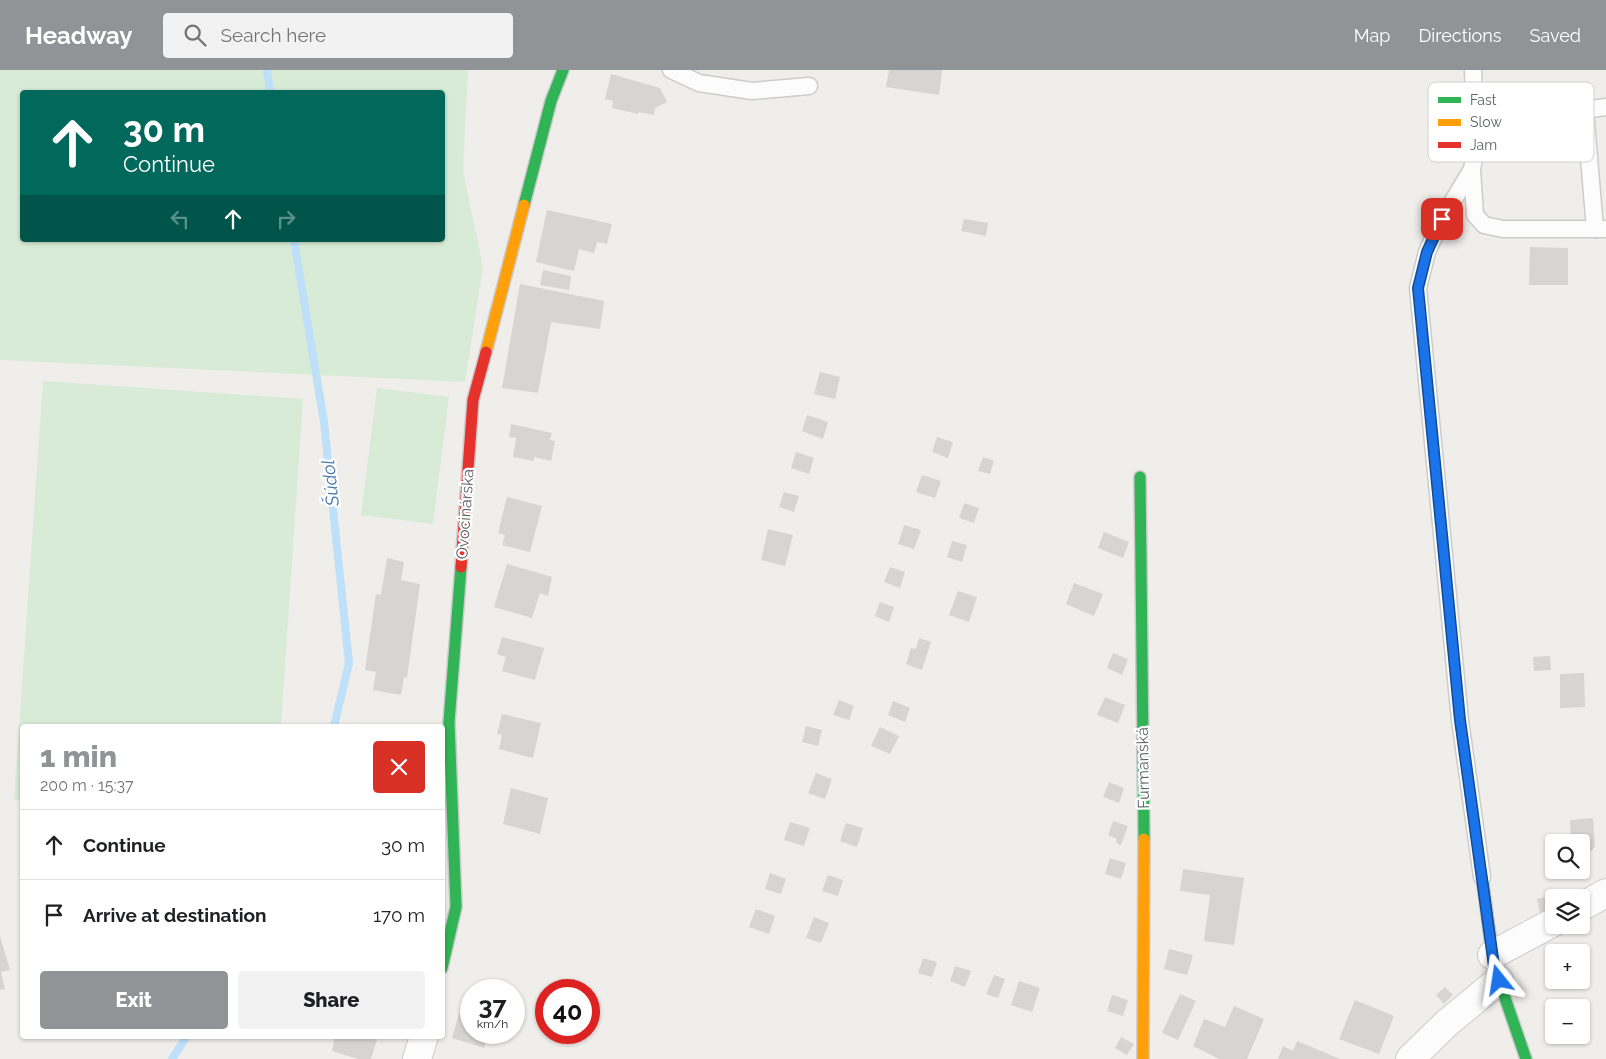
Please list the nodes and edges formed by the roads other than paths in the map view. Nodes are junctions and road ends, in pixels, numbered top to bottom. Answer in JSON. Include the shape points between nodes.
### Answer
{"nodes":[{"id":1,"x":563,"y":70,"type":"edge"},
{"id":2,"x":671,"y":70,"type":"edge"},
{"id":3,"x":809,"y":86,"type":"dead end"},
{"id":4,"x":1473,"y":162,"type":"edge"},
{"id":5,"x":1592,"y":162,"type":"edge"},
{"id":6,"x":1472,"y":169,"type":"junction"},
{"id":7,"x":1601,"y":229,"type":"edge"},
{"id":8,"x":1140,"y":477,"type":"dead end"},
{"id":9,"x":1482,"y":877,"type":"joint"},
{"id":10,"x":1606,"y":893,"type":"edge"},
{"id":11,"x":1590,"y":901,"type":"edge"},
{"id":12,"x":1545,"y":929,"type":"edge"},
{"id":13,"x":445,"y":955,"type":"edge"},
{"id":14,"x":1496,"y":968,"type":"junction"},
{"id":15,"x":423,"y":1039,"type":"edge"},
{"id":16,"x":417,"y":1059,"type":"edge"},
{"id":17,"x":1143,"y":1059,"type":"edge"},
{"id":18,"x":1410,"y":1059,"type":"edge"},
{"id":19,"x":1526,"y":1059,"type":"edge"}],
"edges":[{"from":1,"to":13,"type":"street","name":"Ovocinárska","via":[[550,101],[473,400],[449,722],[456,907]]},
{"from":2,"to":3,"type":"lane","via":[[699,83],[752,91]]},
{"from":4,"to":6,"type":"lane"},
{"from":5,"to":7,"type":"lane"},
{"from":6,"to":7,"type":"lane","via":[[1475,215],[1484,225],[1503,229]]},
{"from":6,"to":9,"type":"lane","via":[[1442,219],[1427,252],[1418,288],[1460,720]]},
{"from":8,"to":17,"type":"street","name":"Furmanská"},
{"from":9,"to":14,"type":"street"},
{"from":10,"to":11,"type":"street"},
{"from":12,"to":14,"type":"street"},
{"from":14,"to":18,"type":"street","via":[[1448,1023]]},
{"from":14,"to":19,"type":"street"},
{"from":15,"to":16,"type":"street"}]}
